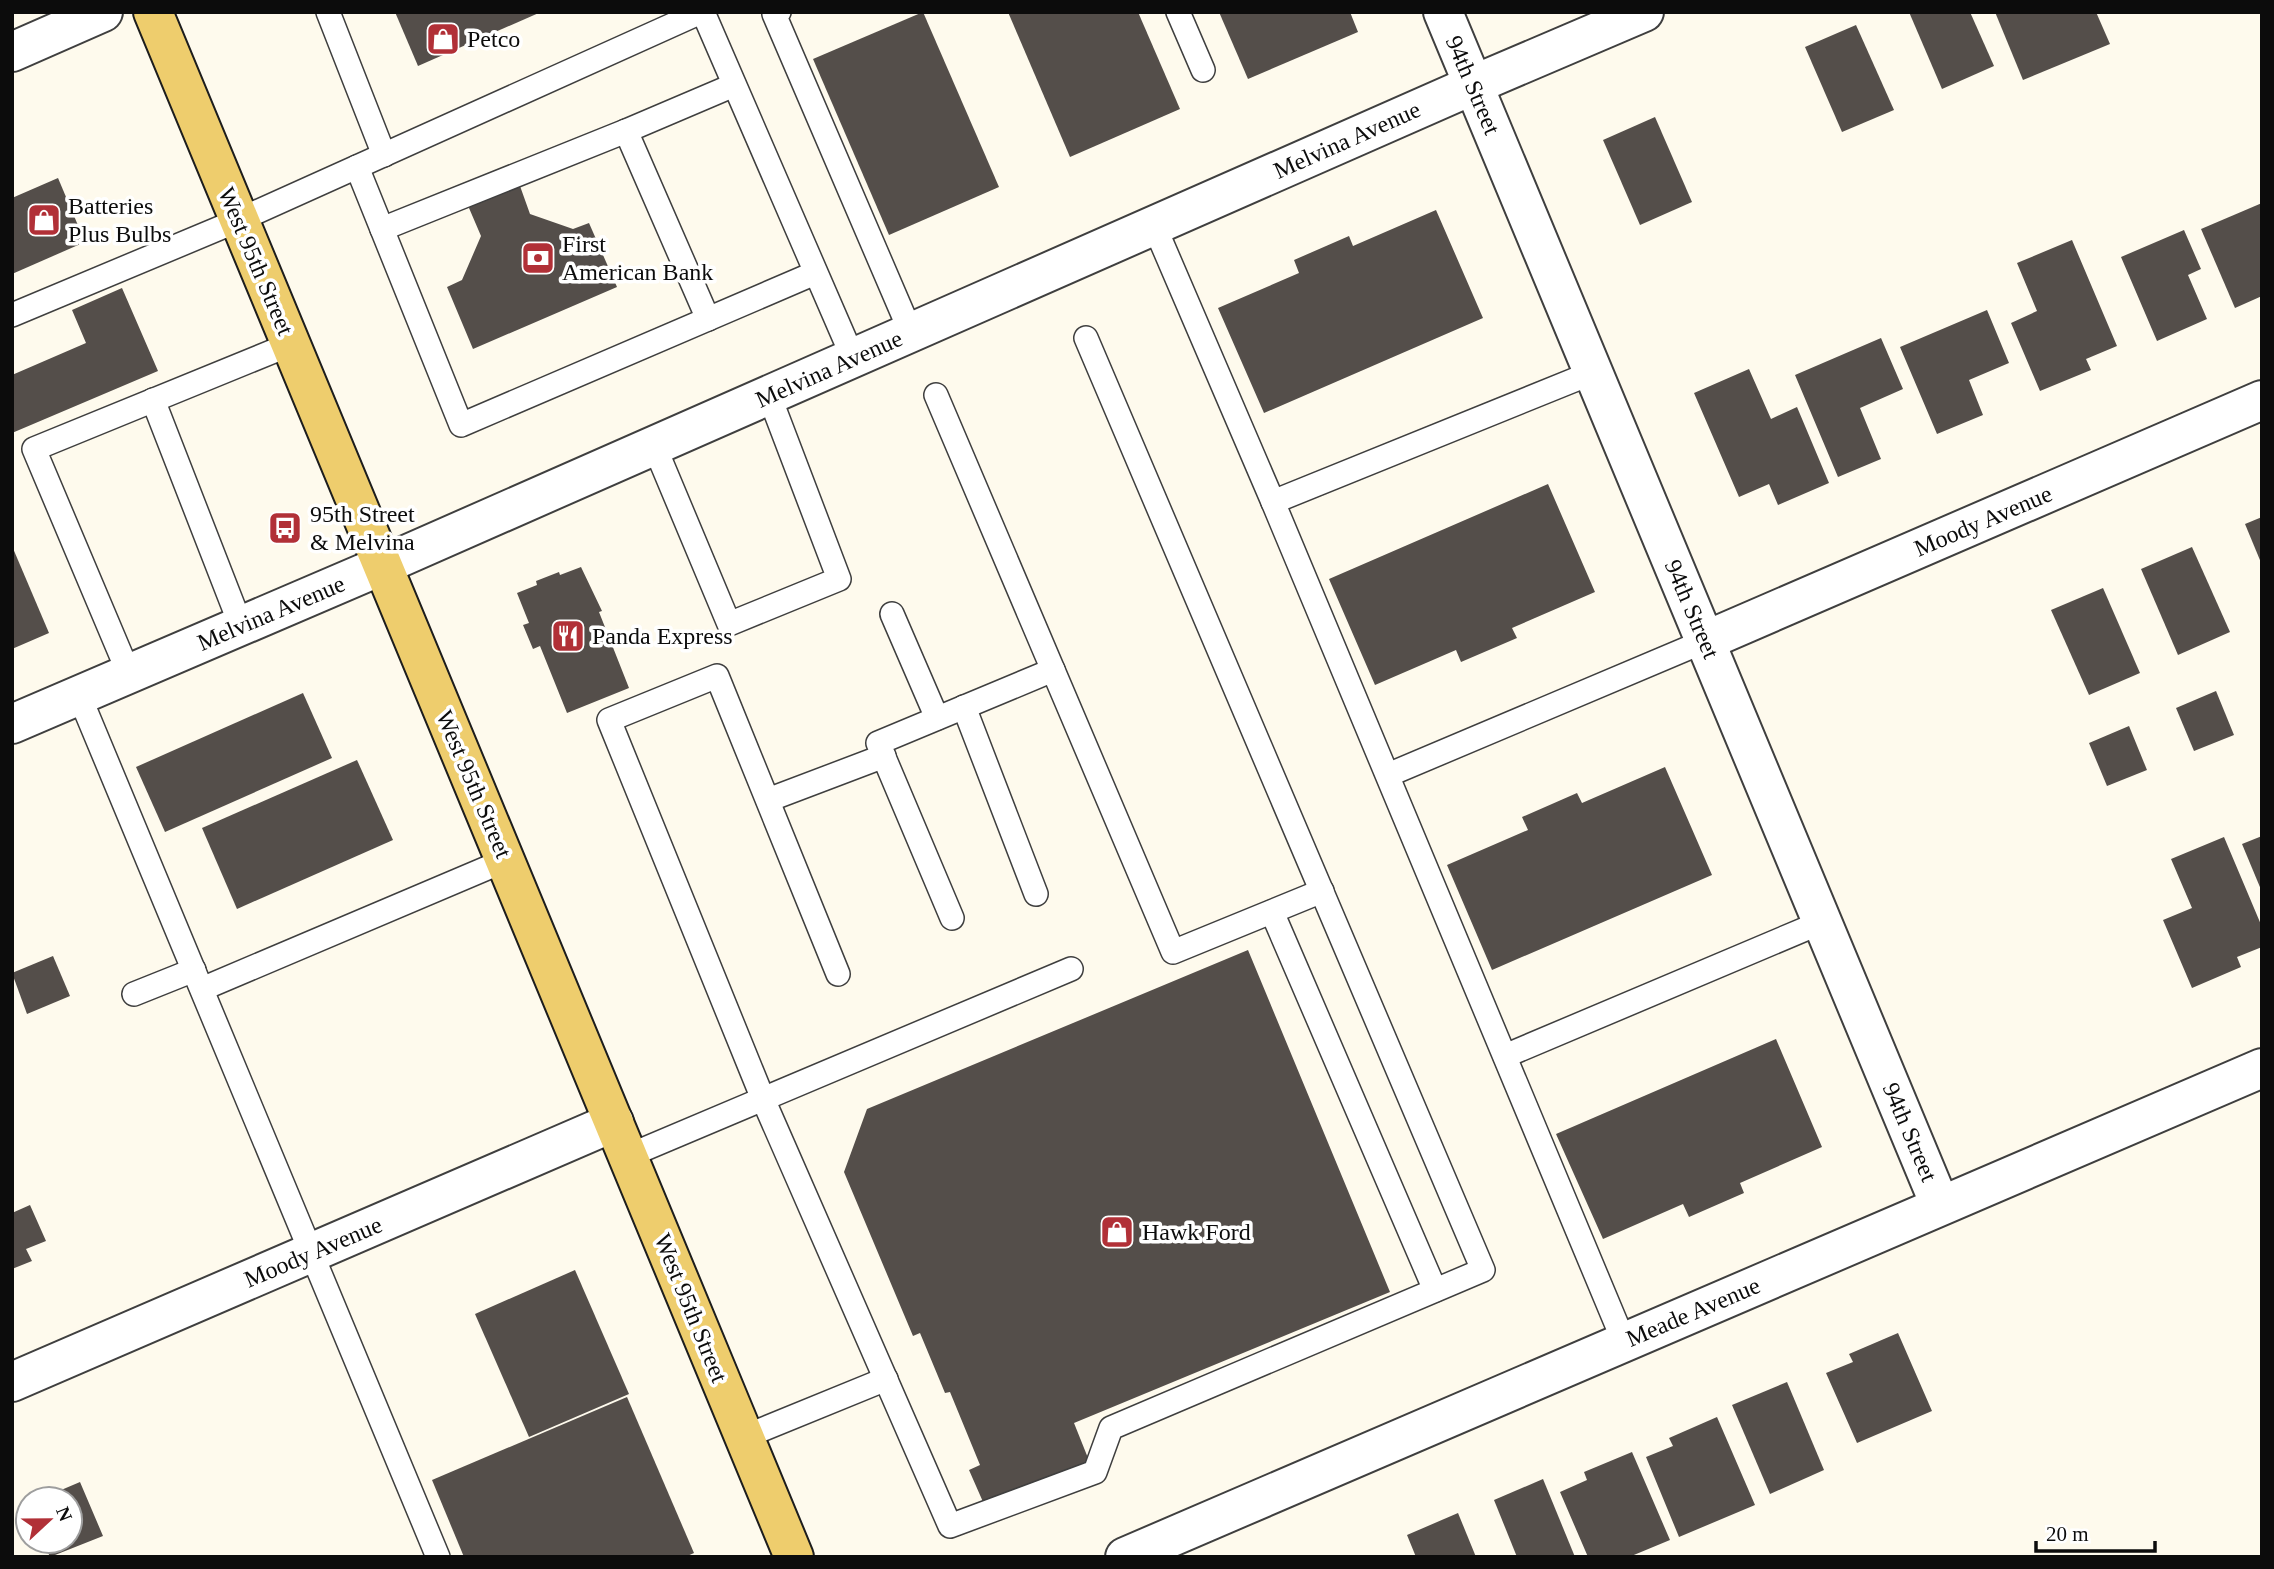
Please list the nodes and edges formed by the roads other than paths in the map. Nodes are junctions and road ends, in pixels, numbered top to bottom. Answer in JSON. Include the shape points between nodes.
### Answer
{"nodes":[{"id":1,"x":103,"y":12,"type":"edge"},
{"id":2,"x":153,"y":12,"type":"edge"},
{"id":3,"x":328,"y":12,"type":"edge"},
{"id":4,"x":702,"y":12,"type":"edge"},
{"id":5,"x":1178,"y":12,"type":"edge"},
{"id":6,"x":1443,"y":12,"type":"edge"},
{"id":7,"x":1644,"y":12,"type":"edge"},
{"id":8,"x":775,"y":13,"type":"edge"},
{"id":9,"x":12,"y":52,"type":"edge"},
{"id":10,"x":1203,"y":70,"type":"dead end"},
{"id":11,"x":734,"y":85,"type":"junction"},
{"id":12,"x":1473,"y":85,"type":"junction"},
{"id":13,"x":626,"y":131,"type":"junction"},
{"id":14,"x":384,"y":155,"type":"junction"},
{"id":15,"x":357,"y":167,"type":"junction"},
{"id":16,"x":239,"y":220,"type":"junction"},
{"id":17,"x":1154,"y":225,"type":"junction"},
{"id":18,"x":382,"y":229,"type":"junction"},
{"id":19,"x":815,"y":273,"type":"junction"},
{"id":20,"x":12,"y":315,"type":"edge"},
{"id":21,"x":708,"y":319,"type":"junction"},
{"id":22,"x":911,"y":332,"type":"junction"},
{"id":23,"x":1086,"y":338,"type":"dead end"},
{"id":24,"x":291,"y":344,"type":"junction"},
{"id":25,"x":853,"y":358,"type":"junction"},
{"id":26,"x":1594,"y":372,"type":"junction"},
{"id":27,"x":769,"y":395,"type":"junction"},
{"id":28,"x":936,"y":395,"type":"dead end"},
{"id":29,"x":153,"y":400,"type":"junction"},
{"id":30,"x":2262,"y":400,"type":"edge"},
{"id":31,"x":654,"y":446,"type":"junction"},
{"id":32,"x":1273,"y":502,"type":"junction"},
{"id":33,"x":383,"y":565,"type":"junction"},
{"id":34,"x":892,"y":614,"type":"dead end"},
{"id":35,"x":241,"y":626,"type":"junction"},
{"id":36,"x":1705,"y":641,"type":"junction"},
{"id":37,"x":1053,"y":670,"type":"junction"},
{"id":38,"x":129,"y":674,"type":"junction"},
{"id":39,"x":79,"y":695,"type":"junction"},
{"id":40,"x":964,"y":707,"type":"junction"},
{"id":41,"x":937,"y":718,"type":"junction"},
{"id":42,"x":12,"y":724,"type":"edge"},
{"id":43,"x":884,"y":756,"type":"junction"},
{"id":44,"x":1388,"y":775,"type":"junction"},
{"id":45,"x":768,"y":800,"type":"junction"},
{"id":46,"x":506,"y":860,"type":"junction"},
{"id":47,"x":1322,"y":891,"type":"junction"},
{"id":48,"x":1036,"y":894,"type":"dead end"},
{"id":49,"x":1272,"y":912,"type":"junction"},
{"id":50,"x":952,"y":918,"type":"dead end"},
{"id":51,"x":1822,"y":922,"type":"junction"},
{"id":52,"x":1071,"y":968,"type":"dead end"},
{"id":53,"x":838,"y":975,"type":"dead end"},
{"id":54,"x":198,"y":979,"type":"junction"},
{"id":55,"x":134,"y":994,"type":"dead end"},
{"id":56,"x":1505,"y":1056,"type":"junction"},
{"id":57,"x":2262,"y":1068,"type":"edge"},
{"id":58,"x":764,"y":1099,"type":"junction"},
{"id":59,"x":621,"y":1139,"type":"junction"},
{"id":60,"x":1940,"y":1205,"type":"junction"},
{"id":61,"x":312,"y":1253,"type":"junction"},
{"id":62,"x":1435,"y":1290,"type":"junction"},
{"id":63,"x":1624,"y":1342,"type":"junction"},
{"id":64,"x":886,"y":1379,"type":"junction"},
{"id":65,"x":12,"y":1382,"type":"edge"},
{"id":66,"x":744,"y":1437,"type":"junction"},
{"id":67,"x":1165,"y":1549,"type":"edge"},
{"id":68,"x":438,"y":1557,"type":"edge"},
{"id":69,"x":794,"y":1557,"type":"edge"},
{"id":70,"x":1125,"y":1557,"type":"edge"}],
"edges":[{"from":1,"to":9,"type":"street"},
{"from":2,"to":16,"type":"main road","name":"West 95th Street"},
{"from":3,"to":14,"type":"lane"},
{"from":4,"to":11,"type":"lane"},
{"from":4,"to":14,"type":"lane"},
{"from":5,"to":10,"type":"lane"},
{"from":6,"to":12,"type":"street","name":"94th Street"},
{"from":7,"to":12,"type":"street","name":"Melvina Avenue"},
{"from":8,"to":22,"type":"lane"},
{"from":11,"to":13,"type":"lane"},
{"from":11,"to":19,"type":"lane"},
{"from":12,"to":17,"type":"street","name":"Melvina Avenue"},
{"from":12,"to":26,"type":"street","name":"94th Street"},
{"from":13,"to":18,"type":"lane"},
{"from":13,"to":21,"type":"lane"},
{"from":14,"to":15,"type":"lane"},
{"from":15,"to":16,"type":"lane"},
{"from":15,"to":18,"type":"lane"},
{"from":16,"to":20,"type":"lane"},
{"from":16,"to":24,"type":"main road","name":"West 95th Street"},
{"from":17,"to":22,"type":"street","name":"Melvina Avenue"},
{"from":17,"to":32,"type":"lane"},
{"from":18,"to":21,"type":"lane","via":[[461,425]]},
{"from":19,"to":21,"type":"lane"},
{"from":19,"to":25,"type":"lane"},
{"from":22,"to":25,"type":"street","name":"Melvina Avenue"},
{"from":23,"to":47,"type":"lane"},
{"from":24,"to":29,"type":"lane"},
{"from":24,"to":33,"type":"main road","name":"West 95th Street"},
{"from":25,"to":27,"type":"street","name":"Melvina Avenue"},
{"from":26,"to":32,"type":"lane"},
{"from":26,"to":36,"type":"street","name":"94th Street"},
{"from":27,"to":31,"type":"street","name":"Melvina Avenue"},
{"from":27,"to":31,"type":"lane","via":[[839,579],[729,624]]},
{"from":28,"to":37,"type":"lane"},
{"from":29,"to":35,"type":"lane"},
{"from":29,"to":38,"type":"lane","via":[[33,449]]},
{"from":30,"to":36,"type":"street","name":"Moody Avenue"},
{"from":31,"to":33,"type":"street","name":"Melvina Avenue"},
{"from":32,"to":44,"type":"lane"},
{"from":33,"to":35,"type":"street","name":"Melvina Avenue"},
{"from":33,"to":46,"type":"main road","name":"West 95th Street"},
{"from":34,"to":41,"type":"lane"},
{"from":35,"to":38,"type":"street","name":"Melvina Avenue"},
{"from":36,"to":44,"type":"lane"},
{"from":36,"to":51,"type":"street","name":"94th Street"},
{"from":37,"to":40,"type":"lane"},
{"from":37,"to":49,"type":"lane","via":[[1173,951]]},
{"from":38,"to":39,"type":"street","name":"Melvina Avenue"},
{"from":39,"to":42,"type":"street","name":"Melvina Avenue"},
{"from":39,"to":54,"type":"lane"},
{"from":40,"to":41,"type":"lane"},
{"from":40,"to":48,"type":"lane"},
{"from":41,"to":43,"type":"lane","via":[[878,743]]},
{"from":43,"to":45,"type":"lane"},
{"from":43,"to":50,"type":"lane"},
{"from":44,"to":56,"type":"lane"},
{"from":45,"to":53,"type":"lane"},
{"from":45,"to":58,"type":"lane","via":[[717,676],[609,720]]},
{"from":46,"to":54,"type":"lane"},
{"from":46,"to":59,"type":"main road","name":"West 95th Street"},
{"from":47,"to":49,"type":"lane"},
{"from":47,"to":62,"type":"lane","via":[[1483,1270]]},
{"from":49,"to":62,"type":"lane"},
{"from":51,"to":56,"type":"lane"},
{"from":51,"to":60,"type":"street","name":"94th Street"},
{"from":52,"to":58,"type":"lane"},
{"from":54,"to":55,"type":"lane"},
{"from":54,"to":61,"type":"lane"},
{"from":56,"to":63,"type":"lane"},
{"from":57,"to":60,"type":"street","name":"Meade Avenue"},
{"from":58,"to":59,"type":"lane"},
{"from":58,"to":64,"type":"lane"},
{"from":59,"to":61,"type":"street","name":"Moody Avenue"},
{"from":59,"to":66,"type":"main road","name":"West 95th Street"},
{"from":60,"to":63,"type":"street","name":"Meade Avenue"},
{"from":61,"to":65,"type":"street","name":"Moody Avenue"},
{"from":61,"to":68,"type":"lane"},
{"from":62,"to":64,"type":"lane","via":[[1111,1428],[1095,1472],[950,1526]]},
{"from":63,"to":67,"type":"street","name":"Meade Avenue"},
{"from":64,"to":66,"type":"lane"},
{"from":66,"to":69,"type":"main road","name":"West 95th Street"},
{"from":67,"to":70,"type":"street","name":"Meade Avenue"}]}
